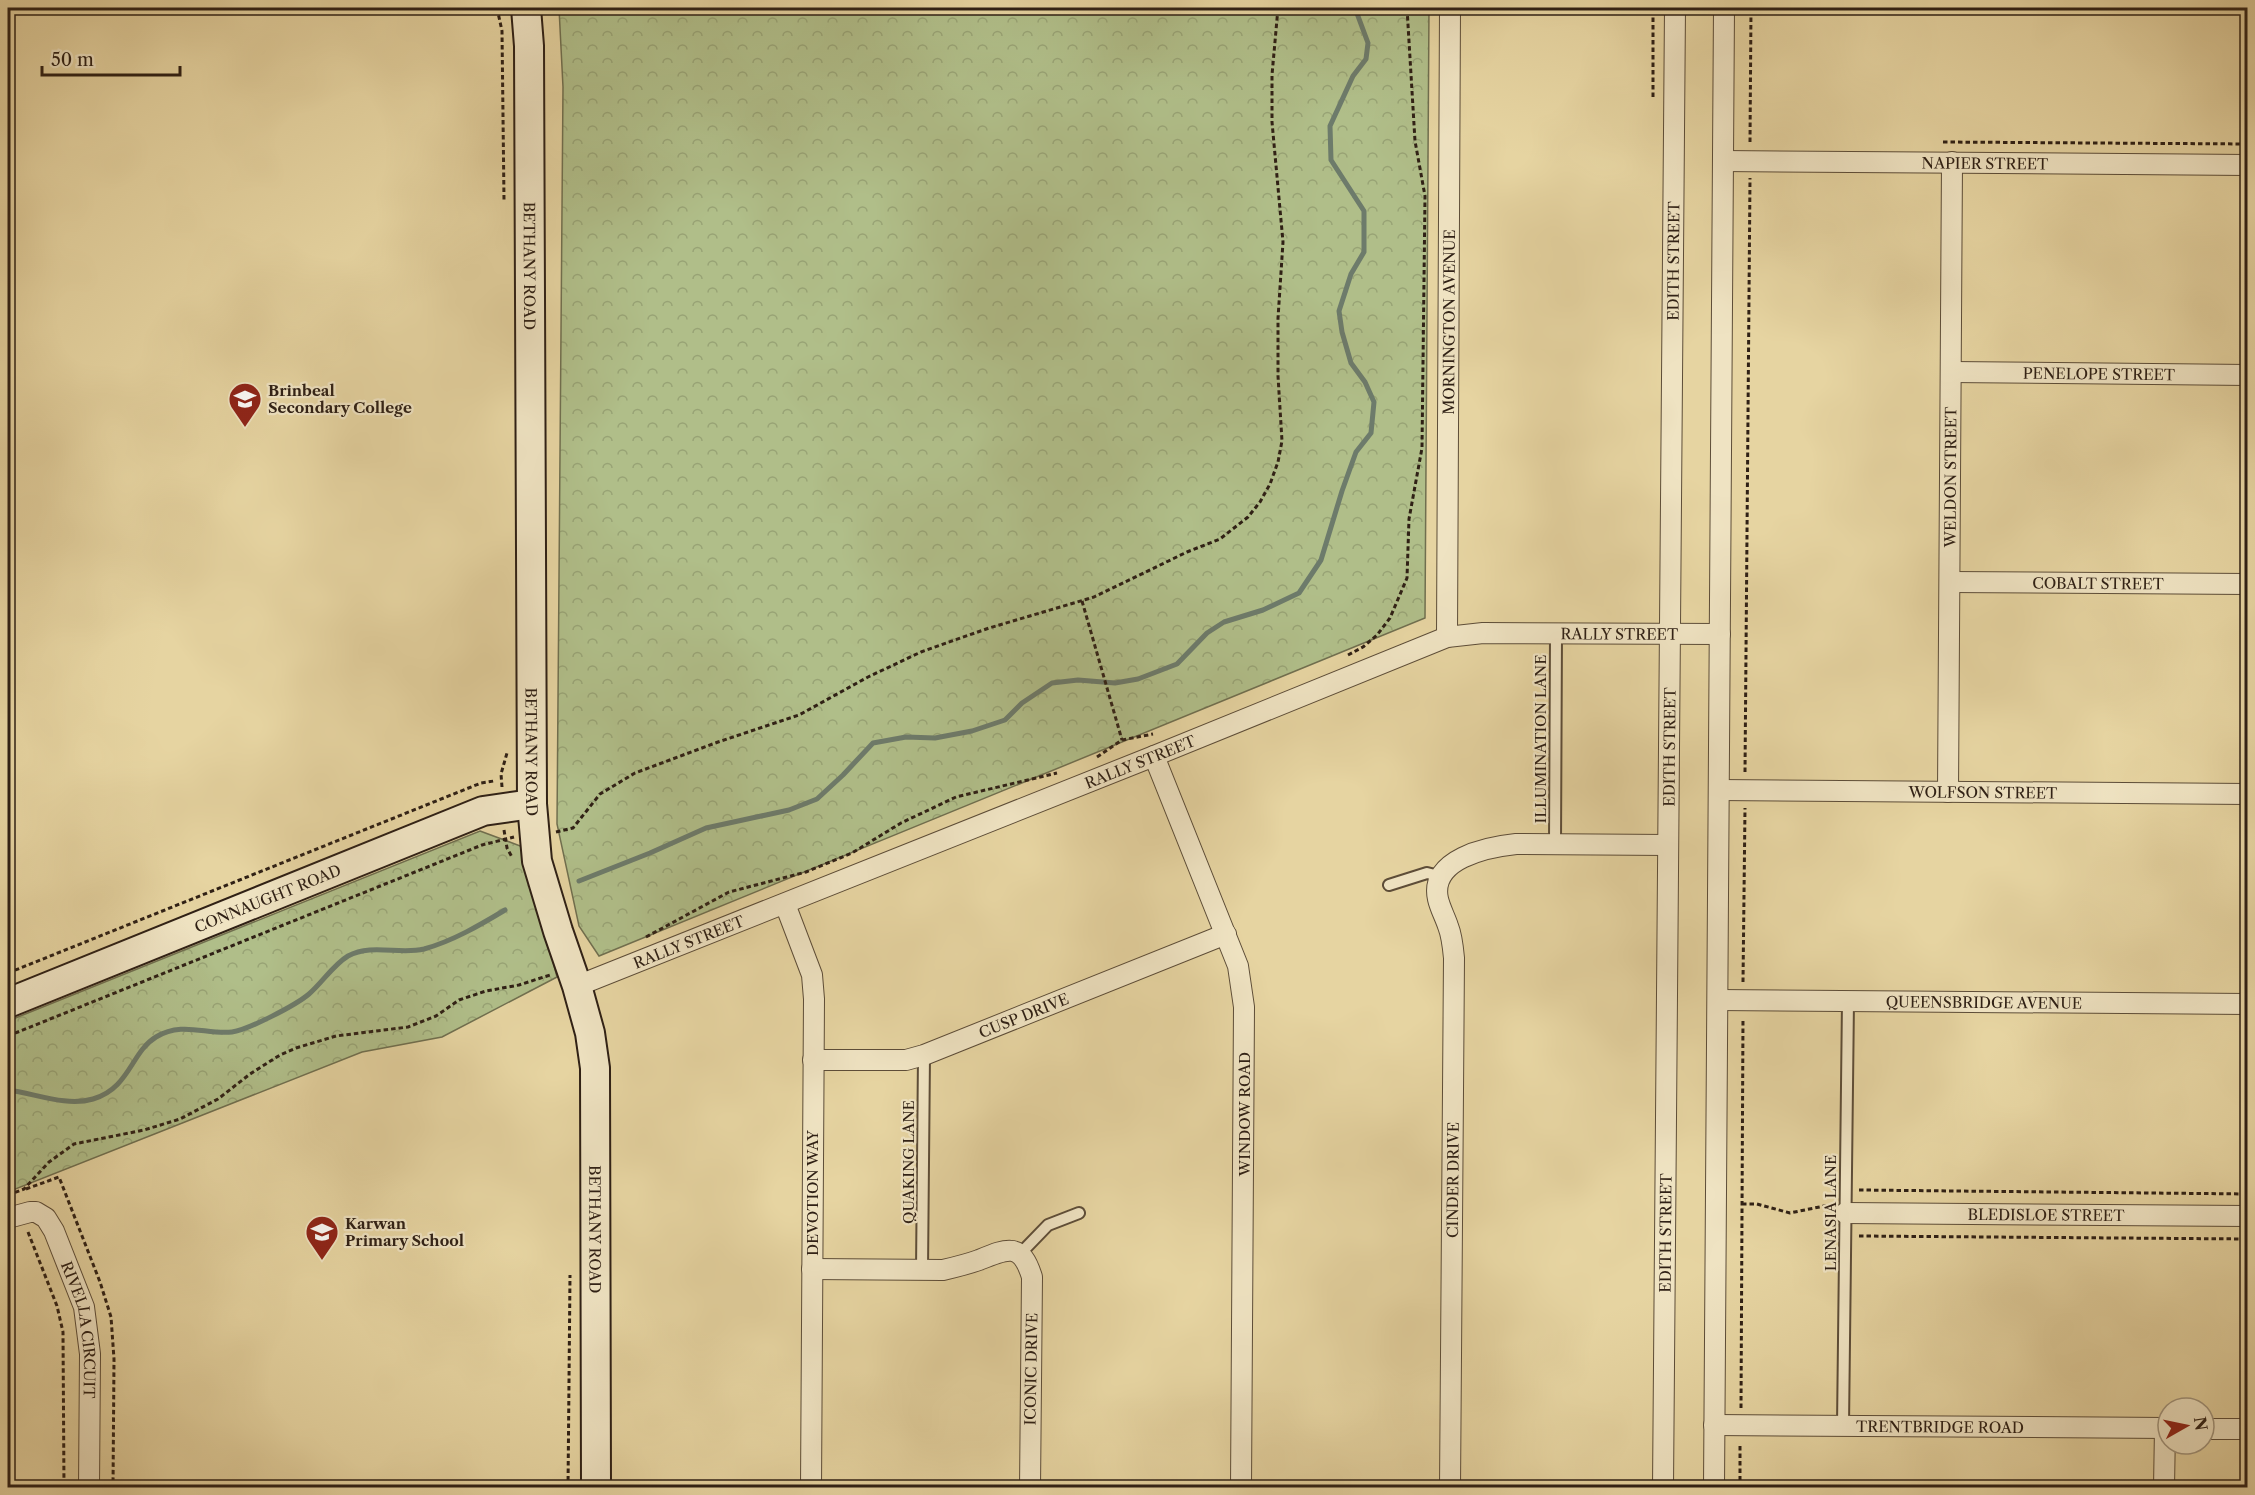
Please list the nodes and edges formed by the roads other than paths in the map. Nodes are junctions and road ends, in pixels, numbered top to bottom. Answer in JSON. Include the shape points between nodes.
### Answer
{"nodes":[{"id":1,"x":525,"y":8,"type":"edge"},
{"id":2,"x":1450,"y":8,"type":"edge"},
{"id":3,"x":1675,"y":8,"type":"edge"},
{"id":4,"x":1724,"y":8,"type":"edge"},
{"id":5,"x":1723,"y":160,"type":"junction"},
{"id":6,"x":1952,"y":162,"type":"junction"},
{"id":7,"x":2247,"y":165,"type":"edge"},
{"id":8,"x":1951,"y":372,"type":"junction"},
{"id":9,"x":2247,"y":375,"type":"edge"},
{"id":10,"x":1950,"y":582,"type":"junction"},
{"id":11,"x":2247,"y":584,"type":"edge"},
{"id":12,"x":1556,"y":633,"type":"junction"},
{"id":13,"x":1669,"y":634,"type":"junction"},
{"id":14,"x":1720,"y":634,"type":"junction"},
{"id":15,"x":1447,"y":637,"type":"junction"},
{"id":16,"x":1154,"y":756,"type":"junction"},
{"id":17,"x":1719,"y":790,"type":"junction"},
{"id":18,"x":1948,"y":792,"type":"junction"},
{"id":19,"x":2247,"y":794,"type":"edge"},
{"id":20,"x":532,"y":804,"type":"junction"},
{"id":21,"x":1555,"y":844,"type":"junction"},
{"id":22,"x":1668,"y":844,"type":"junction"},
{"id":23,"x":1439,"y":876,"type":"junction"},
{"id":24,"x":1389,"y":885,"type":"dead end"},
{"id":25,"x":784,"y":904,"type":"junction"},
{"id":26,"x":1226,"y":933,"type":"junction"},
{"id":27,"x":574,"y":977,"type":"junction"},
{"id":28,"x":1718,"y":1000,"type":"junction"},
{"id":29,"x":1848,"y":1000,"type":"junction"},
{"id":30,"x":8,"y":1003,"type":"edge"},
{"id":31,"x":2247,"y":1004,"type":"edge"},
{"id":32,"x":924,"y":1055,"type":"junction"},
{"id":33,"x":813,"y":1060,"type":"junction"},
{"id":34,"x":1846,"y":1202,"type":"junction"},
{"id":35,"x":1079,"y":1213,"type":"dead end"},
{"id":36,"x":2247,"y":1216,"type":"edge"},
{"id":37,"x":8,"y":1218,"type":"edge"},
{"id":38,"x":1020,"y":1254,"type":"junction"},
{"id":39,"x":812,"y":1269,"type":"junction"},
{"id":40,"x":922,"y":1270,"type":"junction"},
{"id":41,"x":1714,"y":1425,"type":"junction"},
{"id":42,"x":1844,"y":1426,"type":"junction"},
{"id":43,"x":2156,"y":1428,"type":"edge"},
{"id":44,"x":2247,"y":1429,"type":"edge"},
{"id":45,"x":2216,"y":1436,"type":"edge"},
{"id":46,"x":2165,"y":1456,"type":"edge"},
{"id":47,"x":89,"y":1488,"type":"edge"},
{"id":48,"x":596,"y":1488,"type":"edge"},
{"id":49,"x":810,"y":1488,"type":"edge"},
{"id":50,"x":1029,"y":1488,"type":"edge"},
{"id":51,"x":1241,"y":1488,"type":"edge"},
{"id":52,"x":1450,"y":1488,"type":"edge"},
{"id":53,"x":1664,"y":1488,"type":"edge"},
{"id":54,"x":1714,"y":1488,"type":"edge"},
{"id":55,"x":2164,"y":1488,"type":"edge"}],
"edges":[{"from":1,"to":20,"type":"street","name":"BETHANY ROAD","via":[[529,58]]},
{"from":2,"to":15,"type":"street","name":"MORNINGTON AVENUE"},
{"from":3,"to":13,"type":"street","name":"EDITH STREET"},
{"from":4,"to":5,"type":"street"},
{"from":5,"to":6,"type":"street","name":"NAPIER STREET"},
{"from":5,"to":14,"type":"street"},
{"from":6,"to":7,"type":"street","name":"NAPIER STREET"},
{"from":6,"to":8,"type":"street","name":"WELDON STREET"},
{"from":8,"to":9,"type":"street","name":"PENELOPE STREET"},
{"from":8,"to":10,"type":"street","name":"WELDON STREET"},
{"from":10,"to":11,"type":"street","name":"COBALT STREET"},
{"from":10,"to":18,"type":"street","name":"WELDON STREET"},
{"from":12,"to":13,"type":"street","name":"RALLY STREET"},
{"from":12,"to":15,"type":"street","name":"RALLY STREET"},
{"from":12,"to":21,"type":"lane","name":"ILLUMINATION LANE"},
{"from":13,"to":14,"type":"street","name":"RALLY STREET"},
{"from":13,"to":22,"type":"street","name":"EDITH STREET"},
{"from":14,"to":17,"type":"street"},
{"from":15,"to":16,"type":"street","name":"RALLY STREET"},
{"from":16,"to":25,"type":"street","name":"RALLY STREET"},
{"from":16,"to":26,"type":"street","name":"WINDOW ROAD"},
{"from":17,"to":18,"type":"street","name":"WOLFSON STREET"},
{"from":17,"to":28,"type":"street"},
{"from":18,"to":19,"type":"street","name":"WOLFSON STREET"},
{"from":20,"to":27,"type":"street","name":"BETHANY ROAD","via":[[537,861]]},
{"from":20,"to":30,"type":"street","name":"CONNAUGHT ROAD","via":[[483,811]]},
{"from":21,"to":22,"type":"street"},
{"from":21,"to":23,"type":"street","via":[[1495,846],[1446,867]]},
{"from":22,"to":53,"type":"street","name":"EDITH STREET"},
{"from":23,"to":24,"type":"lane","via":[[1427,873]]},
{"from":23,"to":52,"type":"street","name":"CINDER DRIVE","via":[[1438,899],[1452,937],[1454,958]]},
{"from":25,"to":27,"type":"street","name":"RALLY STREET"},
{"from":25,"to":33,"type":"street","name":"DEVOTION WAY","via":[[812,975]]},
{"from":26,"to":32,"type":"street","name":"CUSP DRIVE"},
{"from":26,"to":51,"type":"street","name":"WINDOW ROAD","via":[[1239,966],[1244,1007]]},
{"from":27,"to":48,"type":"street","name":"BETHANY ROAD","via":[[590,1033],[596,1106]]},
{"from":28,"to":29,"type":"street","name":"QUEENSBRIDGE AVENUE"},
{"from":28,"to":41,"type":"street"},
{"from":29,"to":31,"type":"street","name":"QUEENSBRIDGE AVENUE"},
{"from":29,"to":34,"type":"lane","name":"LENASIA LANE"},
{"from":32,"to":33,"type":"street","name":"CUSP DRIVE","via":[[906,1060]]},
{"from":32,"to":40,"type":"lane","name":"QUAKING LANE"},
{"from":33,"to":39,"type":"street","name":"DEVOTION WAY"},
{"from":34,"to":36,"type":"street","name":"BLEDISLOE STREET"},
{"from":34,"to":42,"type":"lane","name":"LENASIA LANE"},
{"from":35,"to":38,"type":"lane","via":[[1048,1225]]},
{"from":37,"to":47,"type":"street","name":"RIVELLA CIRCUIT","via":[[30,1212],[49,1222],[78,1290],[90,1353]]},
{"from":38,"to":40,"type":"street","via":[[1009,1249],[958,1267]]},
{"from":38,"to":50,"type":"street","name":"ICONIC DRIVE","via":[[1032,1277]]},
{"from":39,"to":40,"type":"street"},
{"from":39,"to":49,"type":"street","name":"DEVOTION WAY"},
{"from":41,"to":42,"type":"street","name":"TRENTBRIDGE ROAD"},
{"from":41,"to":54,"type":"street"},
{"from":42,"to":43,"type":"street","name":"TRENTBRIDGE ROAD"},
{"from":44,"to":45,"type":"street"},
{"from":46,"to":55,"type":"street"}]}
